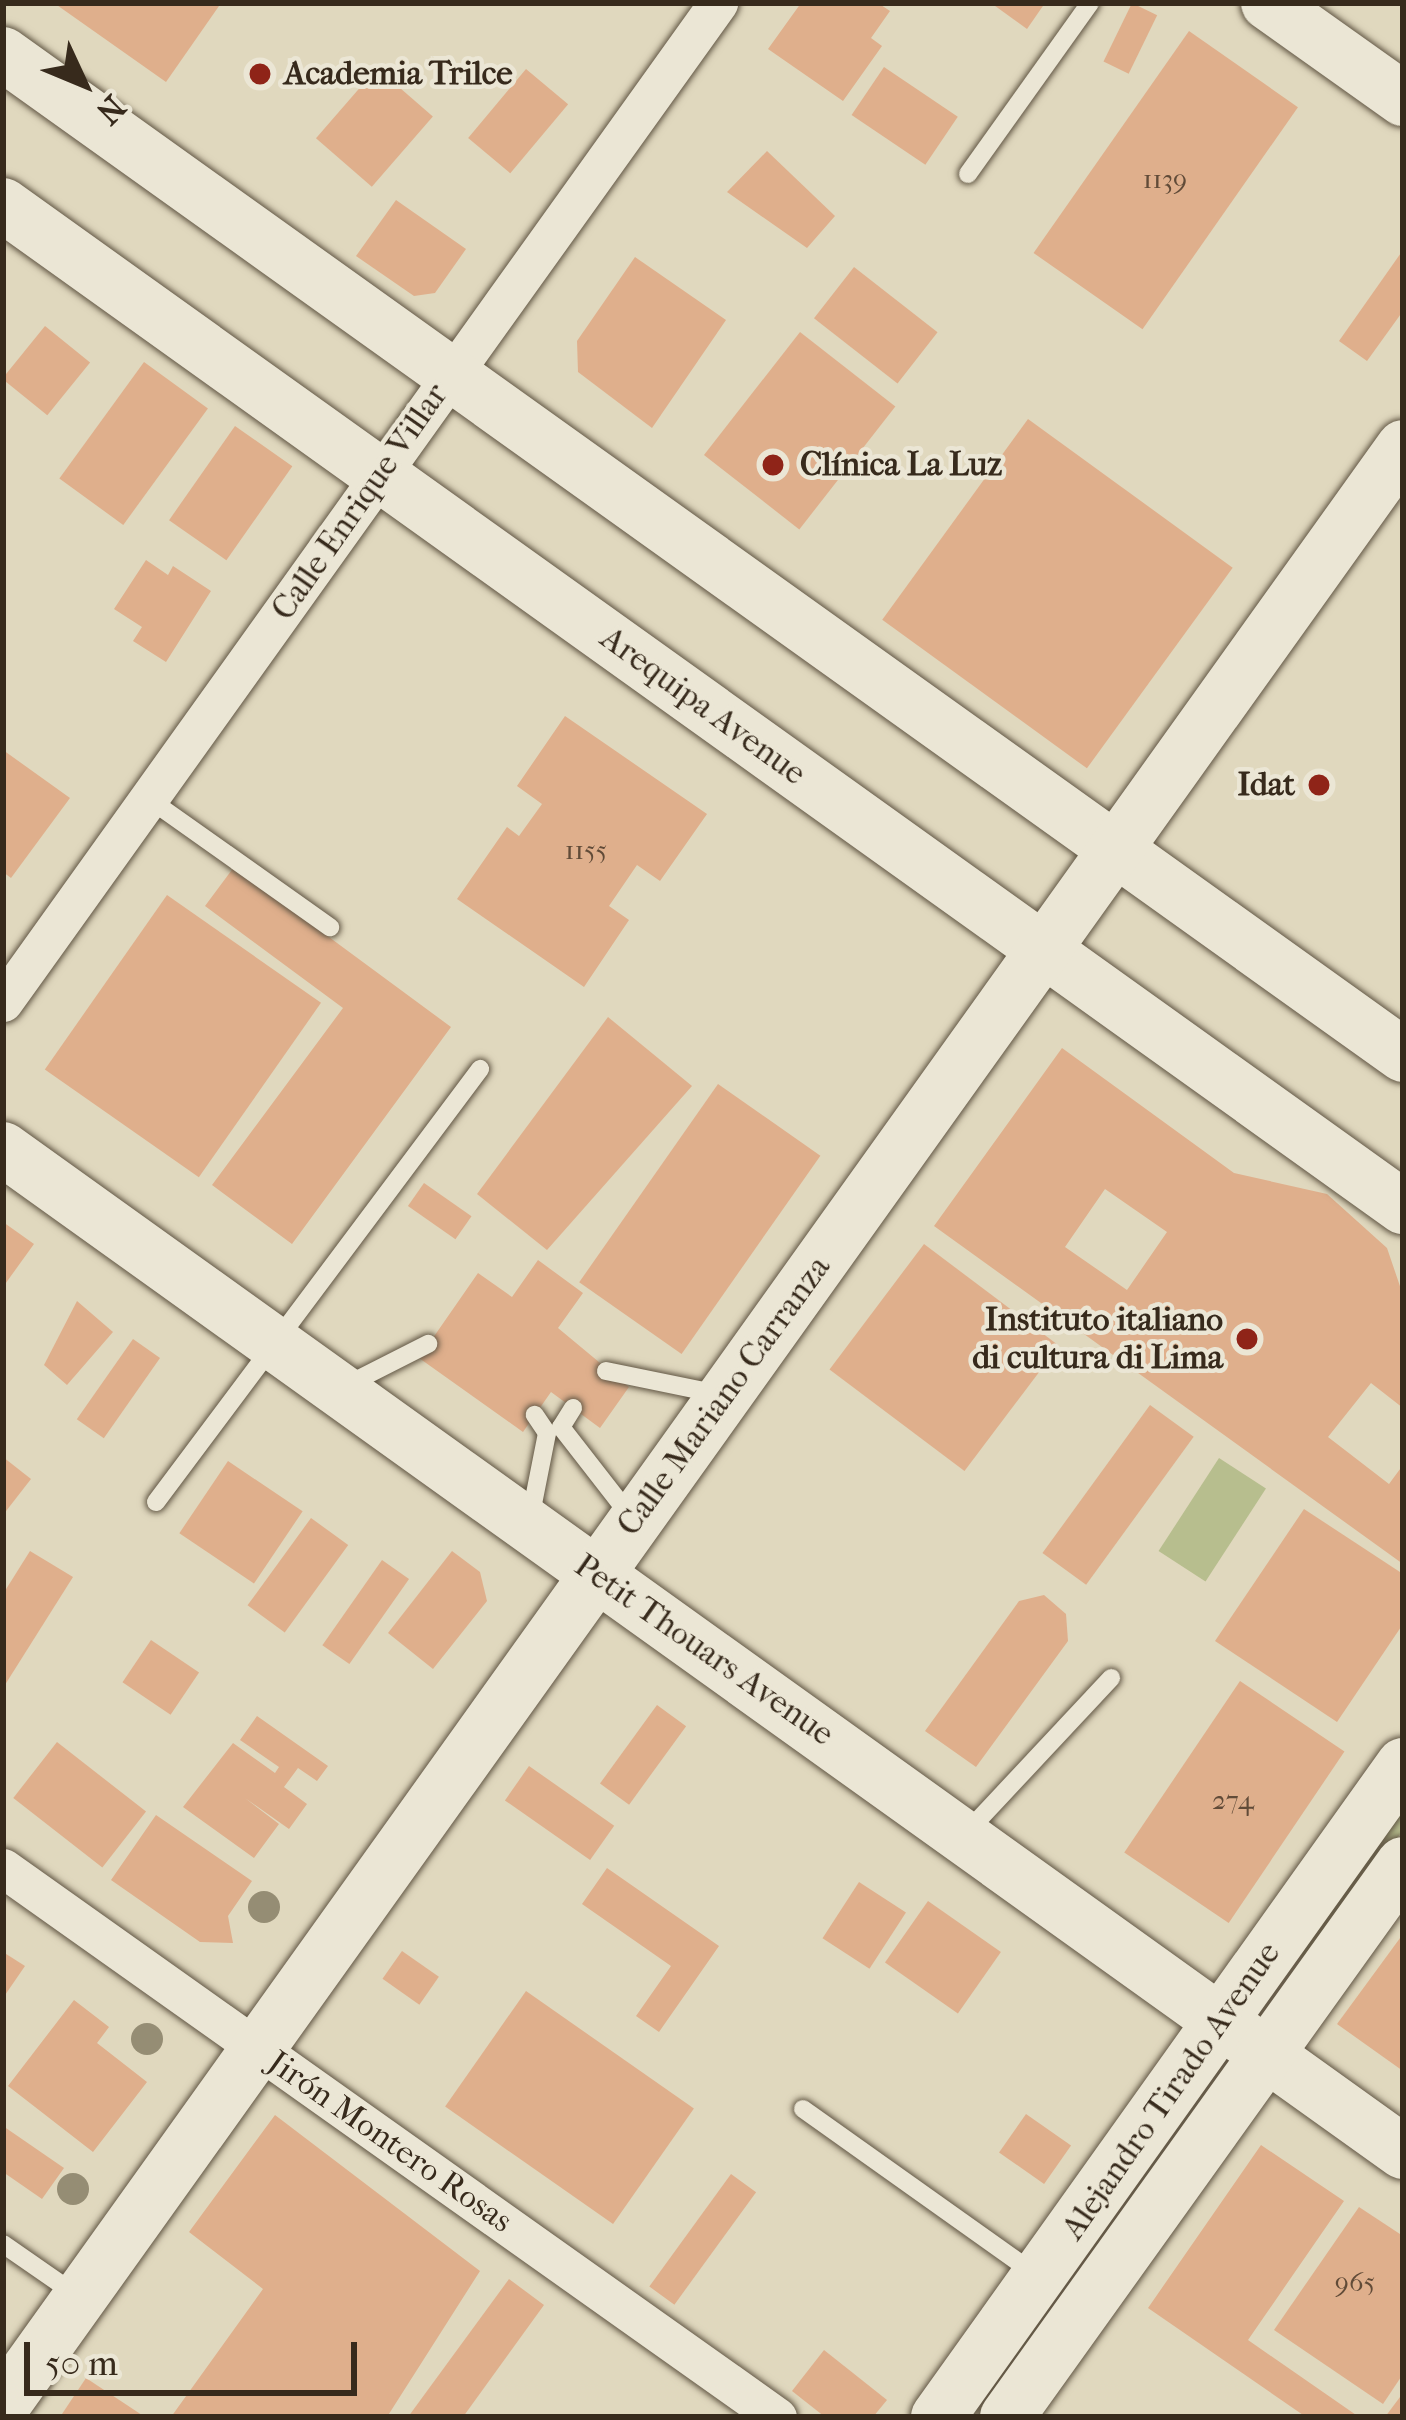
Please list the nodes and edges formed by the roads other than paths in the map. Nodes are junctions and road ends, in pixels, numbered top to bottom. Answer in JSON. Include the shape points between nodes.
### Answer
{"nodes":[{"id":1,"x":718,"y":3,"type":"edge"},
{"id":2,"x":1090,"y":3,"type":"edge"},
{"id":3,"x":1268,"y":3,"type":"edge"},
{"id":4,"x":3,"y":54,"type":"edge"},
{"id":5,"x":1403,"y":99,"type":"edge"},
{"id":6,"x":968,"y":174,"type":"dead end"},
{"id":7,"x":3,"y":205,"type":"edge"},
{"id":8,"x":452,"y":375,"type":"junction"},
{"id":9,"x":1403,"y":447,"type":"edge"},
{"id":10,"x":380,"y":476,"type":"junction"},
{"id":11,"x":149,"y":799,"type":"junction"},
{"id":12,"x":1115,"y":849,"type":"junction"},
{"id":13,"x":330,"y":927,"type":"dead end"},
{"id":14,"x":1044,"y":950,"type":"junction"},
{"id":15,"x":3,"y":1002,"type":"edge"},
{"id":16,"x":1403,"y":1054,"type":"edge"},
{"id":17,"x":481,"y":1070,"type":"dead end"},
{"id":18,"x":3,"y":1149,"type":"edge"},
{"id":19,"x":1403,"y":1207,"type":"edge"},
{"id":20,"x":428,"y":1344,"type":"dead end"},
{"id":21,"x":278,"y":1345,"type":"junction"},
{"id":22,"x":606,"y":1371,"type":"dead end"},
{"id":23,"x":339,"y":1389,"type":"junction"},
{"id":24,"x":724,"y":1396,"type":"junction"},
{"id":25,"x":573,"y":1408,"type":"dead end"},
{"id":26,"x":535,"y":1415,"type":"dead end"},
{"id":27,"x":554,"y":1430,"type":"junction"},
{"id":28,"x":156,"y":1502,"type":"dead end"},
{"id":29,"x":634,"y":1521,"type":"junction"},
{"id":30,"x":529,"y":1525,"type":"junction"},
{"id":31,"x":597,"y":1574,"type":"junction"},
{"id":32,"x":1111,"y":1678,"type":"dead end"},
{"id":33,"x":1403,"y":1765,"type":"edge"},
{"id":34,"x":964,"y":1835,"type":"junction"},
{"id":35,"x":1403,"y":1864,"type":"edge"},
{"id":36,"x":3,"y":1868,"type":"edge"},
{"id":37,"x":1222,"y":2019,"type":"junction"},
{"id":38,"x":258,"y":2048,"type":"junction"},
{"id":39,"x":1268,"y":2053,"type":"junction"},
{"id":40,"x":803,"y":2109,"type":"dead end"},
{"id":41,"x":1403,"y":2152,"type":"edge"},
{"id":42,"x":3,"y":2244,"type":"edge"},
{"id":43,"x":1039,"y":2277,"type":"junction"},
{"id":44,"x":80,"y":2297,"type":"junction"},
{"id":45,"x":3,"y":2404,"type":"edge"},
{"id":46,"x":777,"y":2417,"type":"edge"},
{"id":47,"x":938,"y":2417,"type":"edge"},
{"id":48,"x":1007,"y":2417,"type":"edge"}],
"edges":[{"from":1,"to":8,"type":"street","name":"Calle Enrique Villar"},
{"from":2,"to":6,"type":"lane"},
{"from":3,"to":5,"type":"main road"},
{"from":4,"to":8,"type":"main road"},
{"from":7,"to":10,"type":"main road","name":"Arequipa Avenue"},
{"from":8,"to":10,"type":"street","name":"Calle Enrique Villar"},
{"from":8,"to":12,"type":"main road"},
{"from":9,"to":12,"type":"main road","name":"Calle Mariano Carranza"},
{"from":10,"to":11,"type":"street","name":"Calle Enrique Villar"},
{"from":10,"to":14,"type":"main road","name":"Arequipa Avenue"},
{"from":11,"to":13,"type":"lane"},
{"from":11,"to":15,"type":"street","name":"Calle Enrique Villar"},
{"from":12,"to":14,"type":"main road","name":"Calle Mariano Carranza"},
{"from":12,"to":16,"type":"main road"},
{"from":14,"to":19,"type":"main road","name":"Arequipa Avenue"},
{"from":14,"to":24,"type":"main road","name":"Calle Mariano Carranza"},
{"from":17,"to":21,"type":"lane"},
{"from":18,"to":21,"type":"main road","name":"Petit Thouars Avenue"},
{"from":20,"to":23,"type":"lane"},
{"from":21,"to":23,"type":"main road","name":"Petit Thouars Avenue"},
{"from":21,"to":28,"type":"lane"},
{"from":22,"to":24,"type":"lane"},
{"from":23,"to":30,"type":"main road","name":"Petit Thouars Avenue"},
{"from":24,"to":29,"type":"main road","name":"Calle Mariano Carranza"},
{"from":25,"to":27,"type":"lane"},
{"from":26,"to":27,"type":"lane"},
{"from":27,"to":29,"type":"lane"},
{"from":27,"to":30,"type":"lane"},
{"from":29,"to":31,"type":"main road","name":"Calle Mariano Carranza"},
{"from":30,"to":31,"type":"main road","name":"Petit Thouars Avenue"},
{"from":31,"to":34,"type":"main road","name":"Petit Thouars Avenue"},
{"from":31,"to":38,"type":"main road","name":"Calle Mariano Carranza"},
{"from":32,"to":34,"type":"lane"},
{"from":33,"to":37,"type":"main road","name":"Alejandro Tirado Avenue"},
{"from":34,"to":37,"type":"main road","name":"Petit Thouars Avenue"},
{"from":35,"to":39,"type":"main road","name":"Alejandro Tirado Avenue"},
{"from":36,"to":38,"type":"street","name":"Jirón Montero Rosas"},
{"from":37,"to":39,"type":"main road","name":"Petit Thouars Avenue"},
{"from":37,"to":43,"type":"main road","name":"Alejandro Tirado Avenue"},
{"from":38,"to":44,"type":"main road","name":"Calle Mariano Carranza"},
{"from":38,"to":46,"type":"street","name":"Jirón Montero Rosas"},
{"from":39,"to":41,"type":"main road","name":"Petit Thouars Avenue"},
{"from":39,"to":48,"type":"main road","name":"Alejandro Tirado Avenue"},
{"from":40,"to":43,"type":"lane"},
{"from":42,"to":44,"type":"lane"},
{"from":43,"to":47,"type":"main road","name":"Alejandro Tirado Avenue"},
{"from":44,"to":45,"type":"main road","name":"Calle Mariano Carranza"}]}
